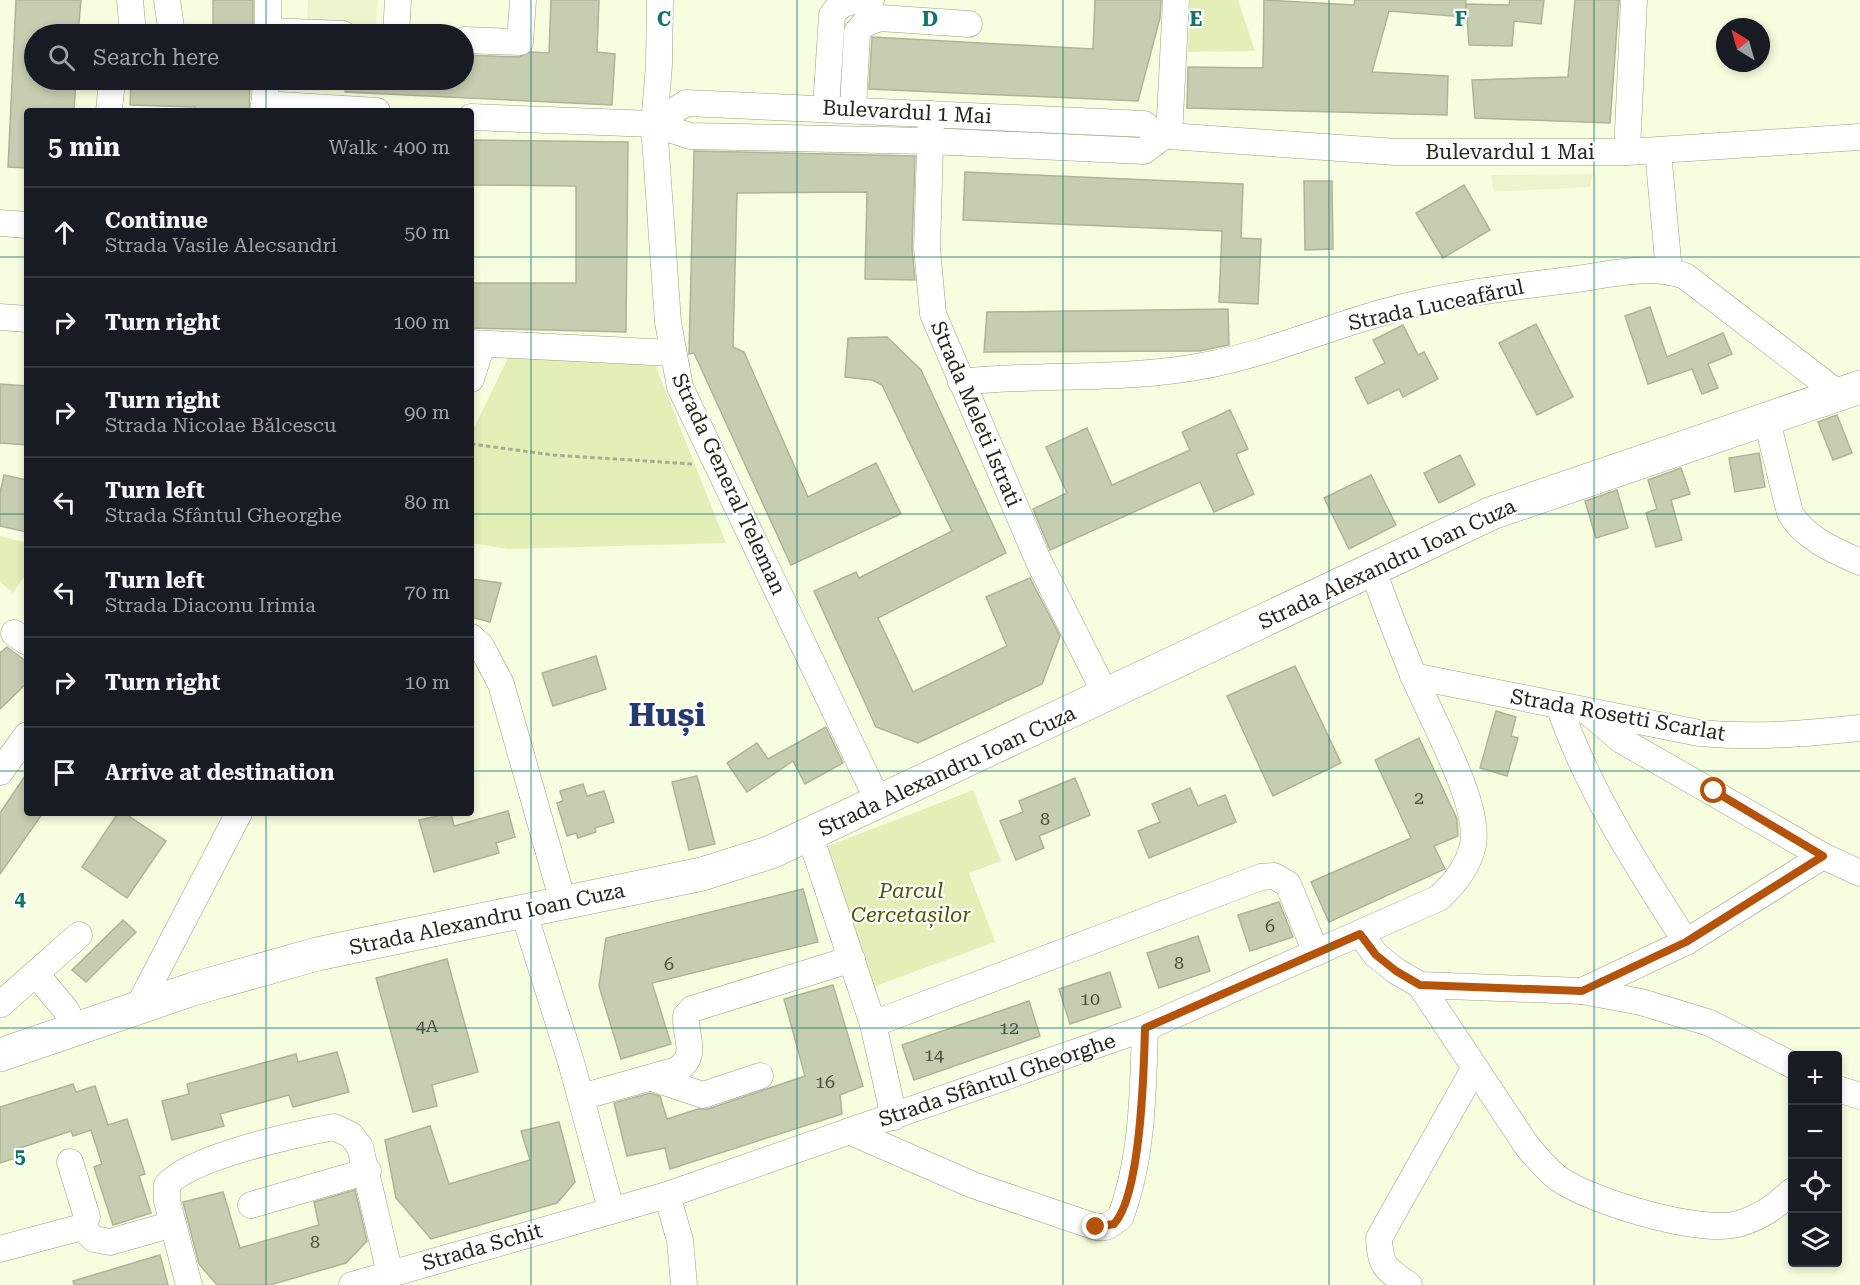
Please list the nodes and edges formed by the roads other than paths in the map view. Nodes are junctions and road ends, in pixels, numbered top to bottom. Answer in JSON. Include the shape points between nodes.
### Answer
{"nodes":[{"id":1,"x":130,"y":0,"type":"edge"},
{"id":2,"x":167,"y":0,"type":"edge"},
{"id":3,"x":268,"y":0,"type":"edge"},
{"id":4,"x":398,"y":0,"type":"edge"},
{"id":5,"x":523,"y":0,"type":"edge"},
{"id":6,"x":660,"y":0,"type":"edge"},
{"id":7,"x":871,"y":0,"type":"edge"},
{"id":8,"x":1176,"y":0,"type":"edge"},
{"id":9,"x":1634,"y":0,"type":"edge"},
{"id":10,"x":132,"y":24,"type":"edge"},
{"id":11,"x":171,"y":24,"type":"edge"},
{"id":12,"x":268,"y":24,"type":"edge"},
{"id":13,"x":397,"y":24,"type":"edge"},
{"id":14,"x":969,"y":24,"type":"dead end"},
{"id":15,"x":474,"y":40,"type":"edge"},
{"id":16,"x":111,"y":90,"type":"edge"},
{"id":17,"x":265,"y":98,"type":"edge"},
{"id":18,"x":109,"y":108,"type":"edge"},
{"id":19,"x":351,"y":108,"type":"edge"},
{"id":20,"x":826,"y":108,"type":"junction"},
{"id":21,"x":853,"y":109,"type":"junction"},
{"id":22,"x":931,"y":114,"type":"junction"},
{"id":23,"x":474,"y":117,"type":"edge"},
{"id":24,"x":654,"y":124,"type":"junction"},
{"id":25,"x":1165,"y":137,"type":"junction"},
{"id":26,"x":1860,"y":137,"type":"edge"},
{"id":27,"x":929,"y":141,"type":"junction"},
{"id":28,"x":1658,"y":151,"type":"junction"},
{"id":29,"x":1627,"y":152,"type":"junction"},
{"id":30,"x":0,"y":223,"type":"edge"},
{"id":31,"x":24,"y":225,"type":"edge"},
{"id":32,"x":1670,"y":270,"type":"junction"},
{"id":33,"x":0,"y":317,"type":"edge"},
{"id":34,"x":24,"y":319,"type":"edge"},
{"id":35,"x":477,"y":344,"type":"edge"},
{"id":36,"x":672,"y":353,"type":"junction"},
{"id":37,"x":474,"y":362,"type":"edge"},
{"id":38,"x":961,"y":381,"type":"junction"},
{"id":39,"x":1850,"y":390,"type":"edge"},
{"id":40,"x":1766,"y":417,"type":"junction"},
{"id":41,"x":1860,"y":562,"type":"edge"},
{"id":42,"x":1372,"y":568,"type":"junction"},
{"id":43,"x":474,"y":640,"type":"edge"},
{"id":44,"x":1413,"y":675,"type":"junction"},
{"id":45,"x":1106,"y":695,"type":"junction"},
{"id":46,"x":1559,"y":706,"type":"junction"},
{"id":47,"x":1587,"y":711,"type":"junction"},
{"id":48,"x":1860,"y":728,"type":"edge"},
{"id":49,"x":24,"y":739,"type":"edge"},
{"id":50,"x":0,"y":772,"type":"edge"},
{"id":51,"x":879,"y":803,"type":"junction"},
{"id":52,"x":236,"y":816,"type":"edge"},
{"id":53,"x":810,"y":836,"type":"junction"},
{"id":54,"x":1823,"y":856,"type":"junction"},
{"id":55,"x":1860,"y":873,"type":"edge"},
{"id":56,"x":562,"y":902,"type":"junction"},
{"id":57,"x":523,"y":910,"type":"junction"},
{"id":58,"x":1360,"y":934,"type":"junction"},
{"id":59,"x":79,"y":935,"type":"dead end"},
{"id":60,"x":1686,"y":942,"type":"junction"},
{"id":61,"x":1316,"y":953,"type":"junction"},
{"id":62,"x":852,"y":959,"type":"junction"},
{"id":63,"x":36,"y":974,"type":"junction"},
{"id":64,"x":1420,"y":985,"type":"junction"},
{"id":65,"x":1582,"y":991,"type":"junction"},
{"id":66,"x":1,"y":1004,"type":"edge"},
{"id":67,"x":137,"y":1009,"type":"junction"},
{"id":68,"x":873,"y":1024,"type":"junction"},
{"id":69,"x":1145,"y":1028,"type":"junction"},
{"id":70,"x":76,"y":1029,"type":"junction"},
{"id":71,"x":0,"y":1055,"type":"edge"},
{"id":72,"x":1788,"y":1063,"type":"edge"},
{"id":73,"x":1474,"y":1069,"type":"junction"},
{"id":74,"x":760,"y":1076,"type":"dead end"},
{"id":75,"x":652,"y":1078,"type":"junction"},
{"id":76,"x":1842,"y":1090,"type":"edge"},
{"id":77,"x":1860,"y":1096,"type":"edge"},
{"id":78,"x":581,"y":1097,"type":"junction"},
{"id":79,"x":894,"y":1117,"type":"junction"},
{"id":80,"x":849,"y":1131,"type":"junction"},
{"id":81,"x":70,"y":1162,"type":"dead end"},
{"id":82,"x":368,"y":1171,"type":"junction"},
{"id":83,"x":1788,"y":1194,"type":"edge"},
{"id":84,"x":667,"y":1195,"type":"junction"},
{"id":85,"x":251,"y":1205,"type":"dead end"},
{"id":86,"x":611,"y":1209,"type":"junction"},
{"id":87,"x":173,"y":1224,"type":"junction"},
{"id":88,"x":82,"y":1227,"type":"junction"},
{"id":89,"x":0,"y":1249,"type":"edge"},
{"id":90,"x":390,"y":1274,"type":"junction"},
{"id":91,"x":189,"y":1285,"type":"edge"},
{"id":92,"x":352,"y":1285,"type":"edge"},
{"id":93,"x":684,"y":1285,"type":"edge"},
{"id":94,"x":1409,"y":1285,"type":"edge"}],
"edges":[{"from":1,"to":10,"type":"street"},
{"from":2,"to":11,"type":"street"},
{"from":3,"to":12,"type":"street"},
{"from":4,"to":13,"type":"street"},
{"from":5,"to":15,"type":"street","via":[[520,42]]},
{"from":6,"to":24,"type":"street","name":"Strada General Teleman"},
{"from":7,"to":20,"type":"street","via":[[848,1],[832,15]]},
{"from":8,"to":25,"type":"street"},
{"from":9,"to":29,"type":"street"},
{"from":14,"to":21,"type":"street","via":[[880,18],[864,24],[857,32]]},
{"from":16,"to":18,"type":"street"},
{"from":17,"to":19,"type":"street"},
{"from":20,"to":21,"type":"street","name":"Bulevardul 1 Mai"},
{"from":20,"to":24,"type":"street","name":"Bulevardul 1 Mai","via":[[686,103]]},
{"from":21,"to":22,"type":"street","name":"Bulevardul 1 Mai"},
{"from":22,"to":25,"type":"street","name":"Bulevardul 1 Mai","via":[[1144,124]]},
{"from":22,"to":27,"type":"street","name":"Strada Meleti Istrati"},
{"from":23,"to":24,"type":"street","name":"Bulevardul 1 Mai"},
{"from":24,"to":27,"type":"street","name":"Bulevardul 1 Mai","via":[[690,136]]},
{"from":24,"to":36,"type":"street","name":"Strada General Teleman"},
{"from":25,"to":27,"type":"street","name":"Bulevardul 1 Mai","via":[[1144,151]]},
{"from":25,"to":29,"type":"street","name":"Bulevardul 1 Mai","via":[[1396,152]]},
{"from":26,"to":28,"type":"street","name":"Bulevardul 1 Mai"},
{"from":27,"to":38,"type":"street","name":"Strada Meleti Istrati","via":[[930,293],[933,314]]},
{"from":28,"to":29,"type":"street","name":"Bulevardul 1 Mai"},
{"from":28,"to":32,"type":"street"},
{"from":30,"to":31,"type":"street"},
{"from":32,"to":38,"type":"street","name":"Strada Luceafărul","via":[[1494,290],[1387,311],[1230,361],[1199,367]]},
{"from":32,"to":39,"type":"street","via":[[1685,276]]},
{"from":33,"to":34,"type":"street"},
{"from":35,"to":36,"type":"street"},
{"from":35,"to":37,"type":"street"},
{"from":36,"to":51,"type":"street","name":"Strada General Teleman","via":[[680,387]]},
{"from":38,"to":45,"type":"street","name":"Strada Meleti Istrati","via":[[1039,562]]},
{"from":39,"to":40,"type":"highway","name":"Strada Alexandru Ioan Cuza"},
{"from":40,"to":41,"type":"street","via":[[1790,513],[1797,525]]},
{"from":40,"to":42,"type":"highway","name":"Strada Alexandru Ioan Cuza","via":[[1492,513]]},
{"from":42,"to":44,"type":"street","name":"Strada Sfântul Gheorghe"},
{"from":42,"to":45,"type":"highway","name":"Strada Alexandru Ioan Cuza"},
{"from":43,"to":56,"type":"street","via":[[501,684]]},
{"from":44,"to":46,"type":"street","name":"Strada Rosetti Scarlat"},
{"from":44,"to":58,"type":"street","name":"Strada Sfântul Gheorghe","via":[[1447,749],[1469,810],[1473,845],[1462,873],[1439,898]]},
{"from":45,"to":51,"type":"highway","name":"Strada Alexandru Ioan Cuza"},
{"from":46,"to":47,"type":"street","name":"Strada Rosetti Scarlat"},
{"from":46,"to":60,"type":"street","via":[[1590,784]]},
{"from":47,"to":48,"type":"street","name":"Strada Rosetti Scarlat","via":[[1699,733],[1742,737]]},
{"from":47,"to":54,"type":"street","via":[[1621,740]]},
{"from":49,"to":50,"type":"street"},
{"from":51,"to":53,"type":"highway","name":"Strada Alexandru Ioan Cuza"},
{"from":52,"to":67,"type":"street"},
{"from":53,"to":56,"type":"highway","name":"Strada Alexandru Ioan Cuza","via":[[702,874]]},
{"from":53,"to":62,"type":"street"},
{"from":54,"to":55,"type":"street"},
{"from":54,"to":60,"type":"street"},
{"from":56,"to":57,"type":"highway","name":"Strada Alexandru Ioan Cuza"},
{"from":57,"to":67,"type":"highway","name":"Strada Alexandru Ioan Cuza","via":[[317,954]]},
{"from":57,"to":78,"type":"street"},
{"from":58,"to":61,"type":"street","name":"Strada Sfântul Gheorghe"},
{"from":58,"to":64,"type":"street","via":[[1376,955]]},
{"from":59,"to":63,"type":"street"},
{"from":60,"to":65,"type":"street"},
{"from":61,"to":68,"type":"street","via":[[1287,884],[1274,876],[1261,877]]},
{"from":61,"to":69,"type":"street","name":"Strada Sfântul Gheorghe"},
{"from":62,"to":68,"type":"street"},
{"from":62,"to":75,"type":"street","via":[[693,1010],[686,1016],[691,1052],[687,1064]]},
{"from":63,"to":66,"type":"street"},
{"from":63,"to":70,"type":"street","via":[[66,1010]]},
{"from":64,"to":65,"type":"street"},
{"from":64,"to":73,"type":"street"},
{"from":65,"to":72,"type":"street","via":[[1682,1013]]},
{"from":67,"to":70,"type":"highway","name":"Strada Alexandru Ioan Cuza"},
{"from":68,"to":79,"type":"street"},
{"from":69,"to":79,"type":"street","name":"Strada Sfântul Gheorghe"},
{"from":69,"to":80,"type":"street","via":[[1142,1115],[1123,1209],[1114,1224],[1096,1227],[994,1193]]},
{"from":70,"to":71,"type":"highway","name":"Strada Alexandru Ioan Cuza"},
{"from":73,"to":83,"type":"street","via":[[1543,1165],[1575,1188],[1662,1218],[1707,1227],[1738,1224],[1760,1216]]},
{"from":73,"to":94,"type":"street","via":[[1379,1238],[1380,1259],[1391,1273]]},
{"from":74,"to":75,"type":"street","via":[[704,1095]]},
{"from":75,"to":78,"type":"street"},
{"from":76,"to":77,"type":"street"},
{"from":78,"to":86,"type":"street"},
{"from":79,"to":80,"type":"street","name":"Strada Sfântul Gheorghe"},
{"from":80,"to":84,"type":"street","name":"Strada Sfântul Gheorghe"},
{"from":81,"to":88,"type":"street","via":[[87,1217]]},
{"from":82,"to":85,"type":"street"},
{"from":82,"to":87,"type":"street","via":[[360,1147],[345,1130],[334,1127],[298,1134],[187,1169],[173,1178],[167,1193]]},
{"from":82,"to":90,"type":"street"},
{"from":84,"to":86,"type":"street","name":"Strada Sfântul Gheorghe"},
{"from":84,"to":93,"type":"street","via":[[680,1240]]},
{"from":86,"to":90,"type":"street","name":"Strada Schit"},
{"from":87,"to":88,"type":"street","via":[[110,1242],[94,1239]]},
{"from":87,"to":91,"type":"street"},
{"from":88,"to":89,"type":"street"},
{"from":90,"to":92,"type":"street","name":"Strada Schit"}]}
